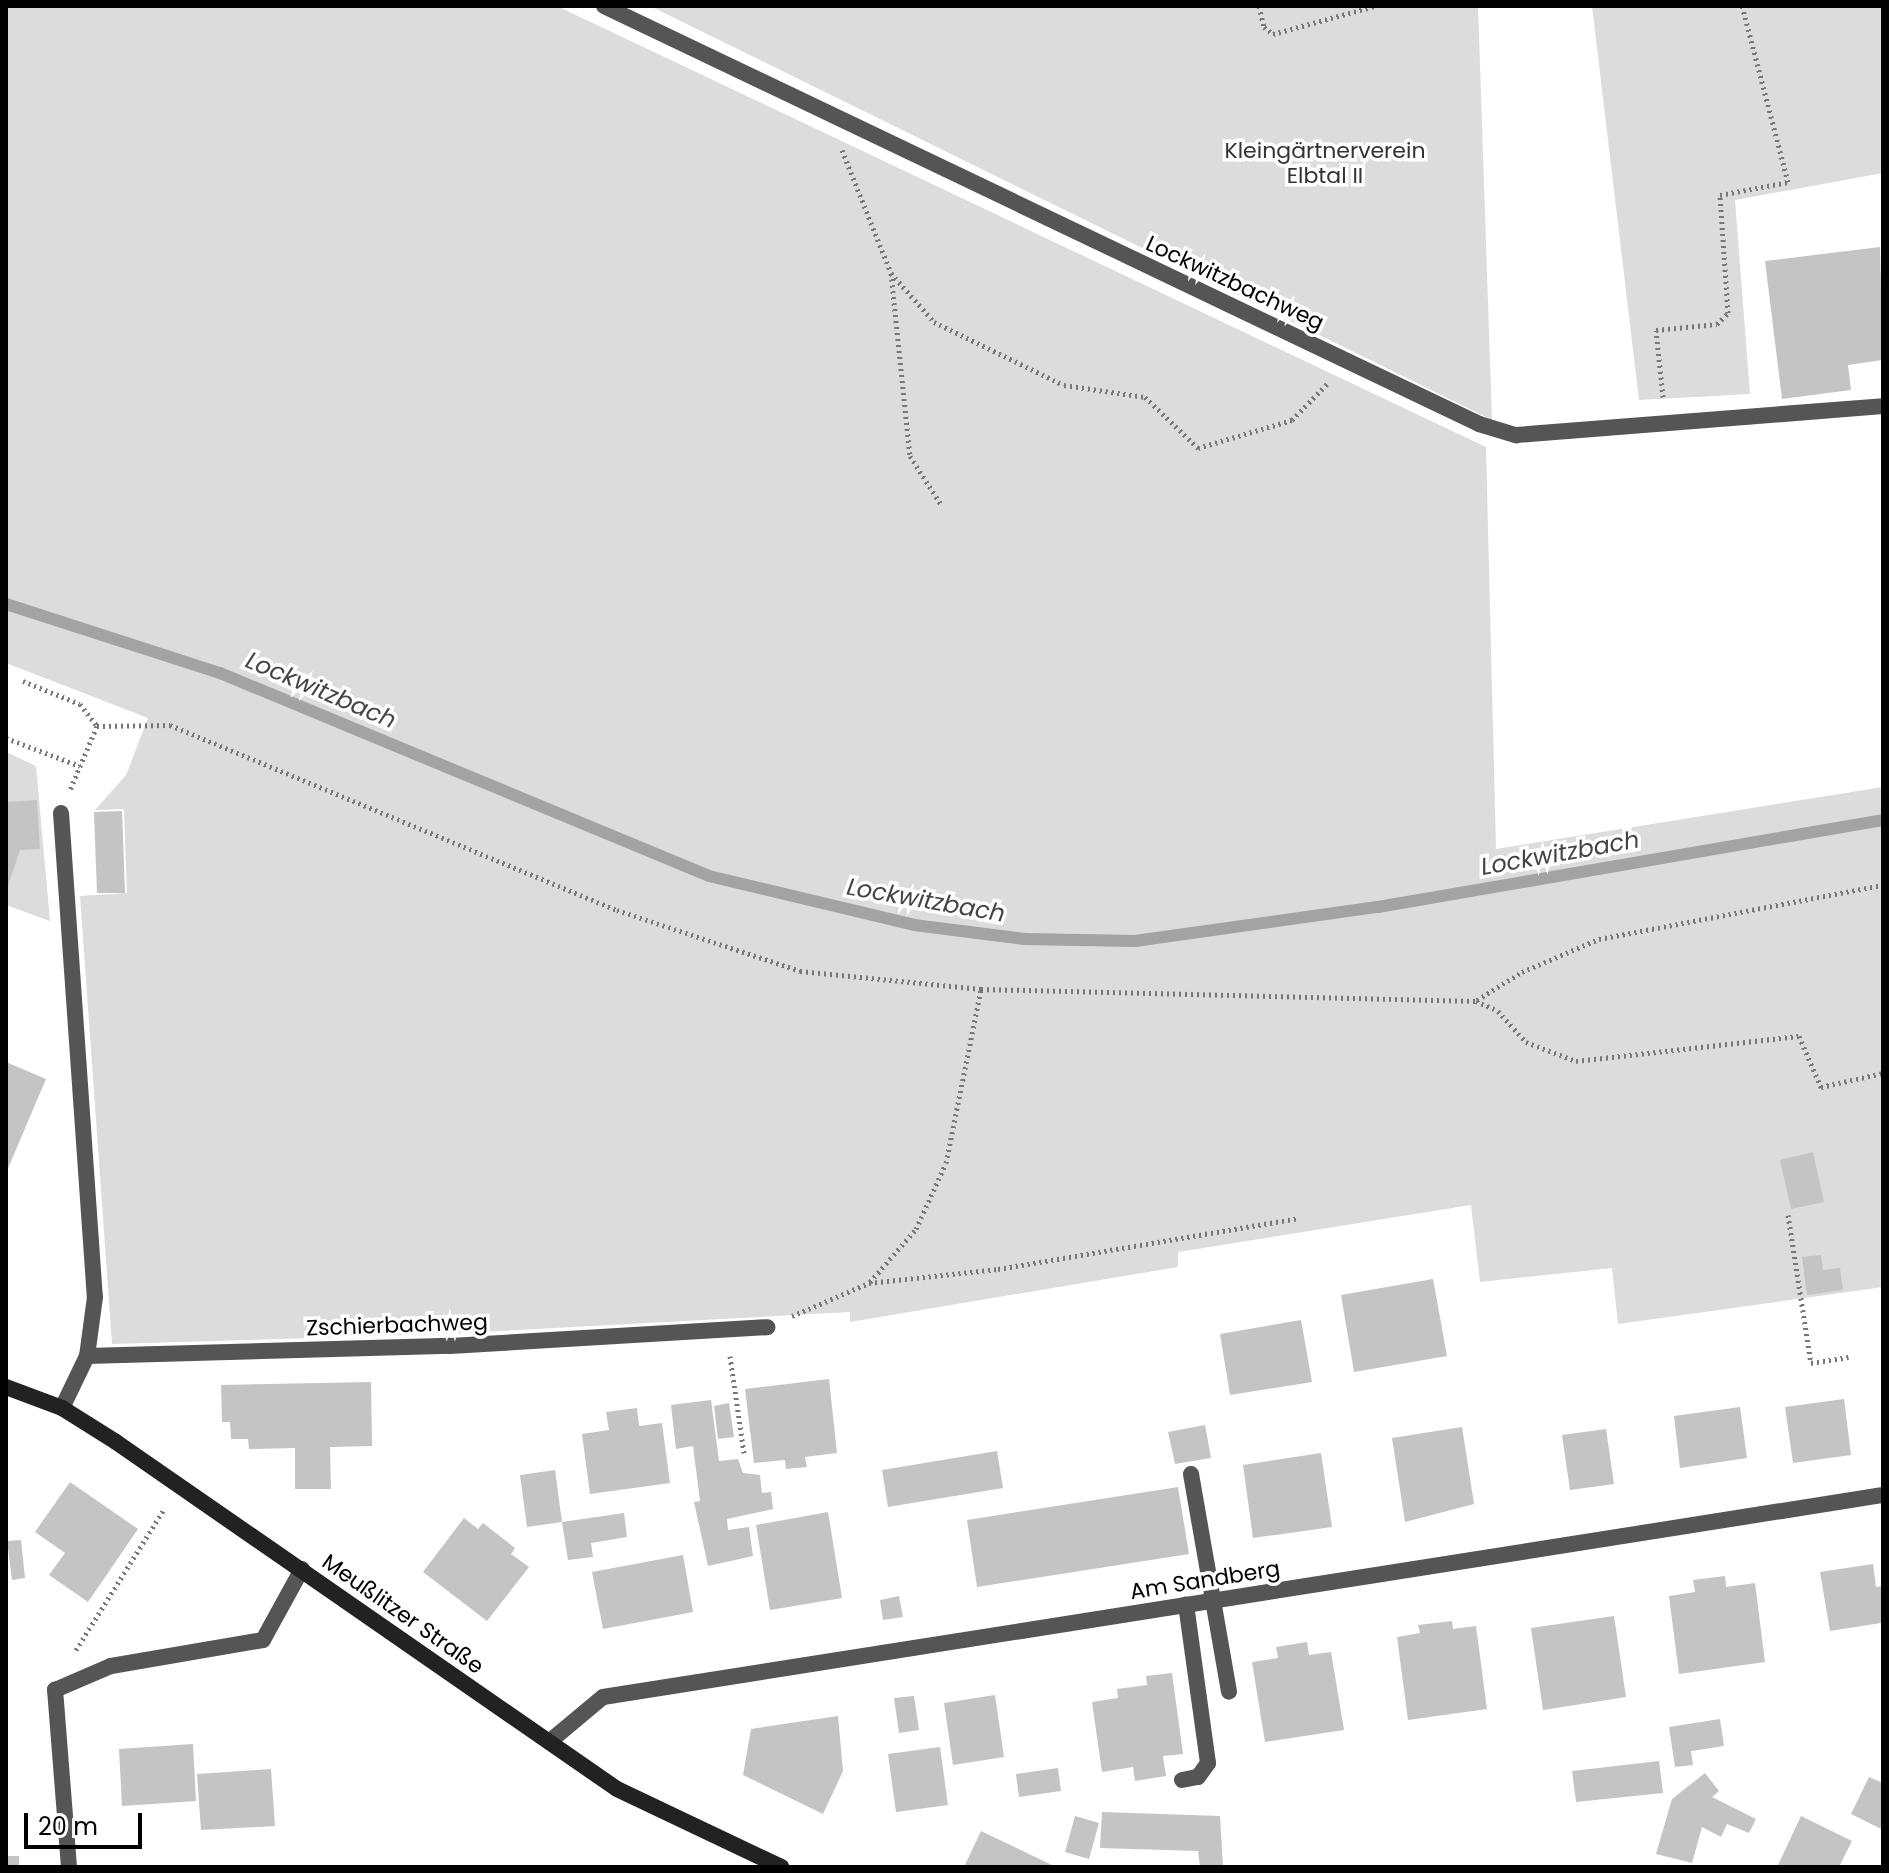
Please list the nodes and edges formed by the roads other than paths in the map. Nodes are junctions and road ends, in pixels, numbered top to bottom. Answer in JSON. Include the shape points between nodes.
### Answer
{"nodes":[{"id":1,"x":604,"y":6,"type":"edge"},
{"id":2,"x":1883,"y":406,"type":"edge"},
{"id":3,"x":61,"y":813,"type":"dead end"},
{"id":4,"x":767,"y":1327,"type":"road end"},
{"id":5,"x":87,"y":1356,"type":"junction"},
{"id":6,"x":6,"y":1387,"type":"edge"},
{"id":7,"x":62,"y":1408,"type":"junction"},
{"id":8,"x":1191,"y":1474,"type":"dead end"},
{"id":9,"x":1883,"y":1495,"type":"edge"},
{"id":10,"x":302,"y":1569,"type":"junction"},
{"id":11,"x":1212,"y":1601,"type":"junction"},
{"id":12,"x":1186,"y":1605,"type":"junction"},
{"id":13,"x":1229,"y":1692,"type":"dead end"},
{"id":14,"x":549,"y":1742,"type":"junction"},
{"id":15,"x":1182,"y":1780,"type":"dead end"},
{"id":16,"x":69,"y":1867,"type":"edge"},
{"id":17,"x":781,"y":1867,"type":"edge"}],
"edges":[{"from":1,"to":2,"type":"street","name":"Lockwitzbachweg","via":[[1479,424],[1516,435]]},
{"from":3,"to":5,"type":"street","via":[[95,1297]]},
{"from":4,"to":5,"type":"street","name":"Zschierbachweg","via":[[450,1346]]},
{"from":5,"to":7,"type":"street"},
{"from":6,"to":7,"type":"street","name":"Meußlitzer Straße"},
{"from":7,"to":10,"type":"street","name":"Meußlitzer Straße"},
{"from":8,"to":11,"type":"street"},
{"from":9,"to":11,"type":"street","name":"Am Sandberg"},
{"from":10,"to":14,"type":"street","name":"Meußlitzer Straße"},
{"from":10,"to":16,"type":"street","via":[[263,1640],[111,1666],[55,1690]]},
{"from":11,"to":12,"type":"street","name":"Am Sandberg"},
{"from":11,"to":13,"type":"street"},
{"from":12,"to":14,"type":"street","name":"Am Sandberg","via":[[603,1697]]},
{"from":12,"to":15,"type":"street","via":[[1208,1763],[1198,1777]]},
{"from":14,"to":17,"type":"street","name":"Meußlitzer Straße","via":[[617,1789]]}]}
